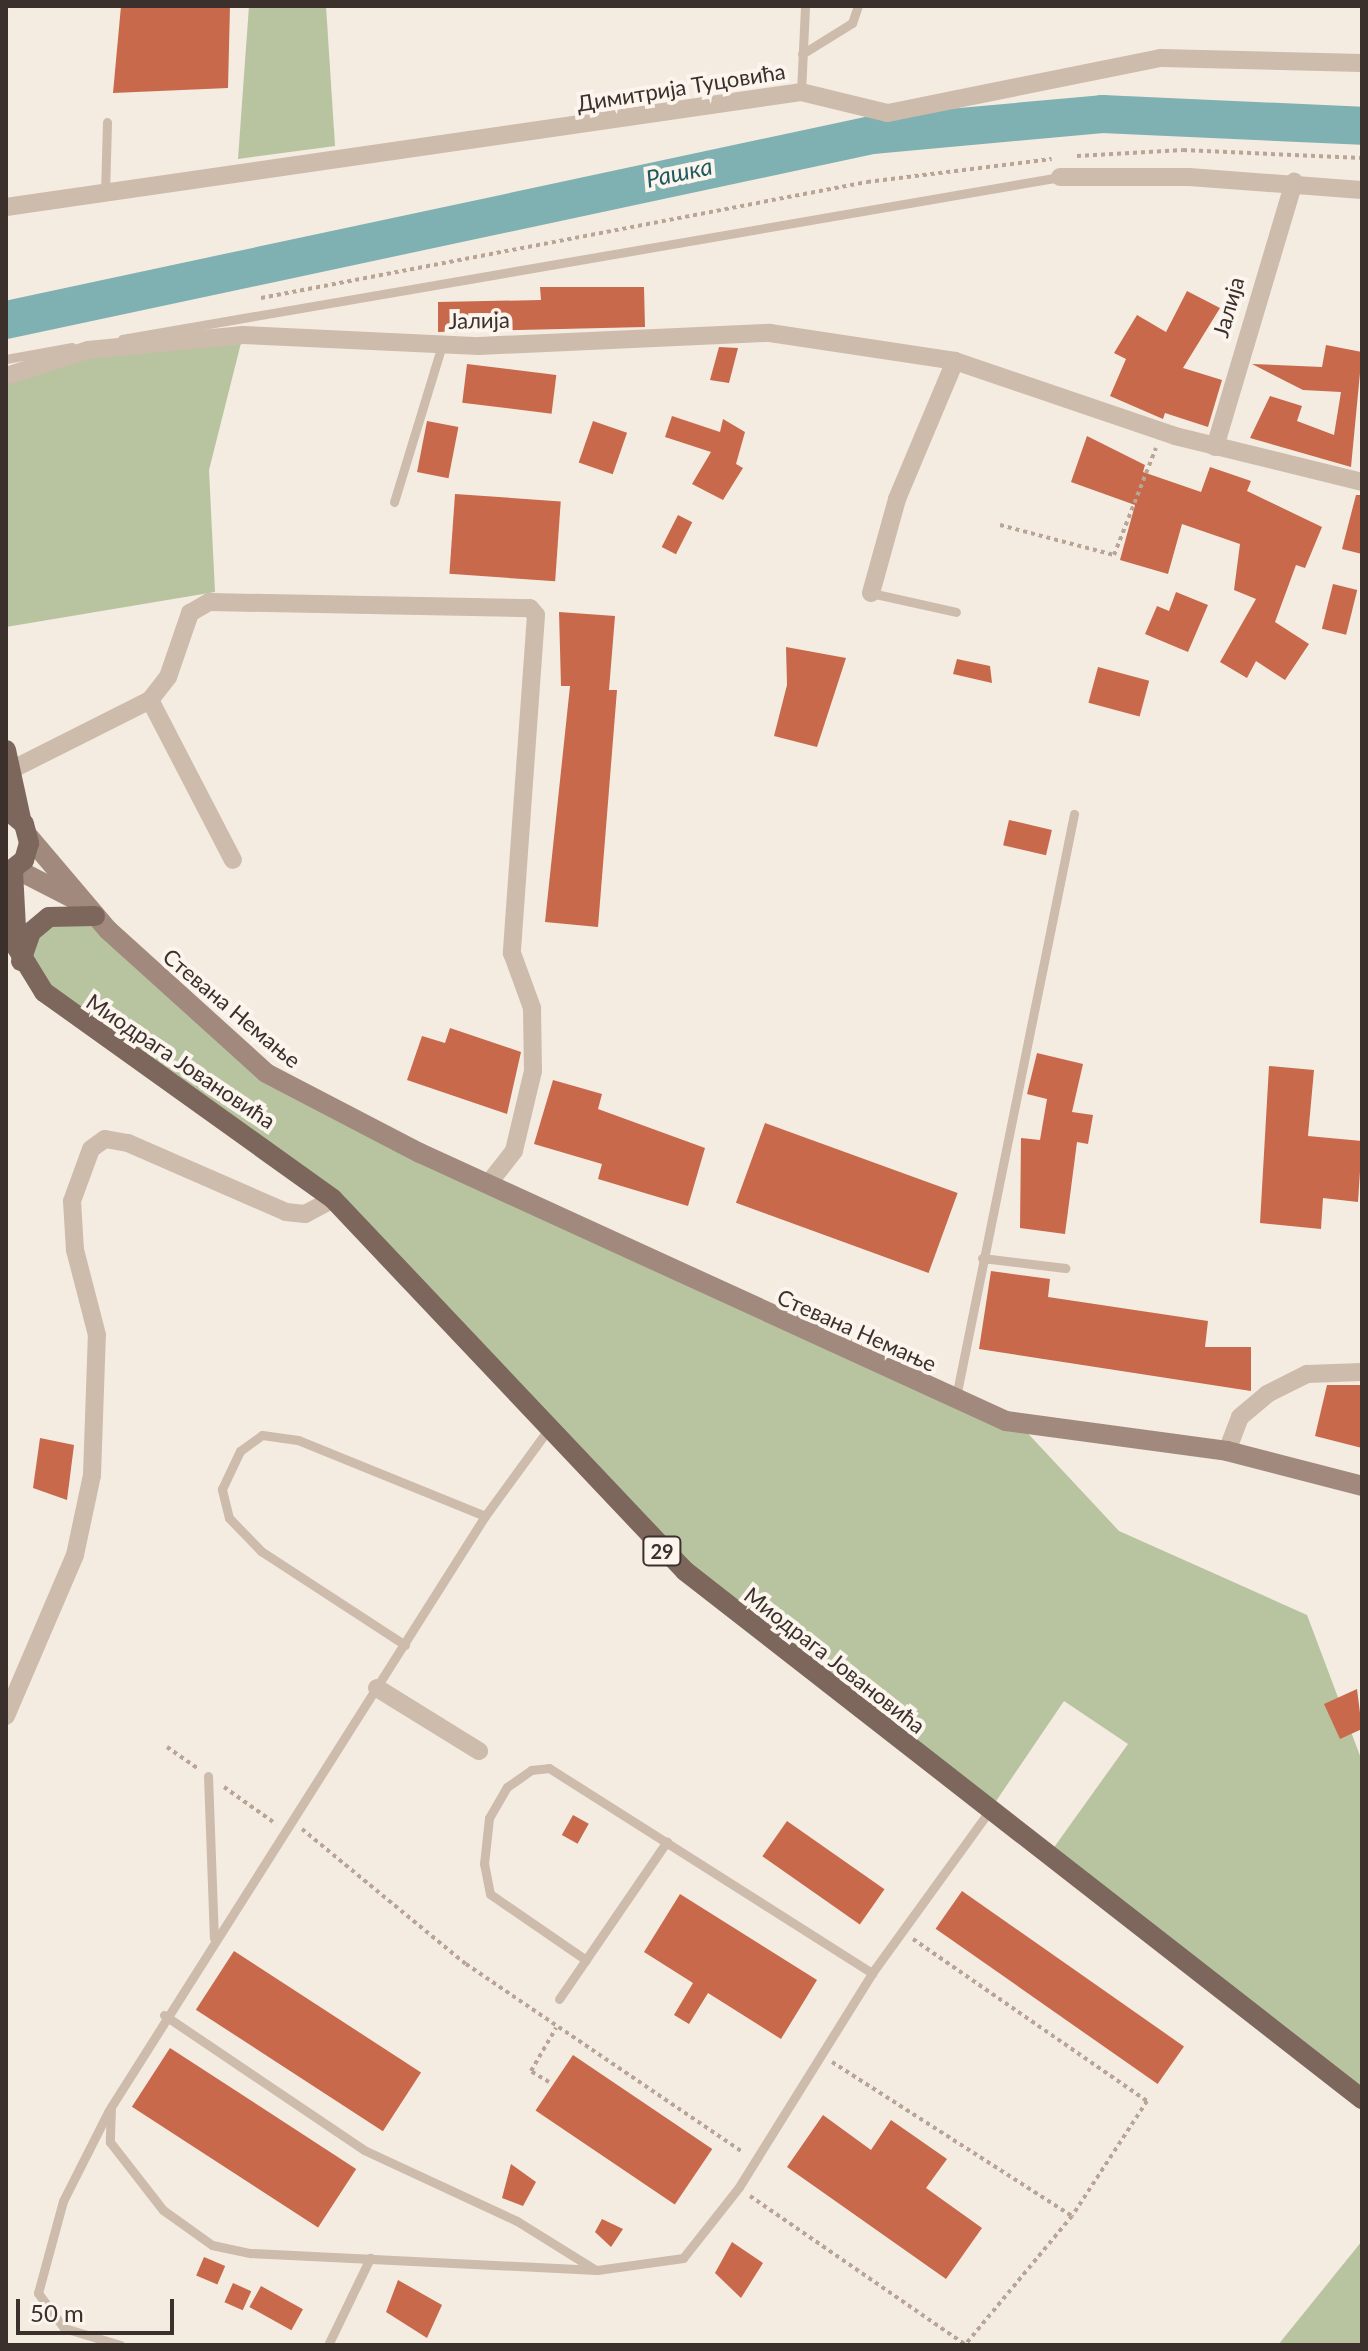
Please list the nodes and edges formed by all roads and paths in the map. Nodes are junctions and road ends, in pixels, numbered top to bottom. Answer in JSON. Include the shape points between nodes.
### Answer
{"nodes":[{"id":1,"x":805,"y":6,"type":"edge"},
{"id":2,"x":858,"y":6,"type":"edge"},
{"id":3,"x":802,"y":54,"type":"junction"},
{"id":4,"x":1362,"y":63,"type":"edge"},
{"id":5,"x":801,"y":92,"type":"junction"},
{"id":6,"x":107,"y":122,"type":"dead end"},
{"id":7,"x":1060,"y":177,"type":"joint"},
{"id":8,"x":1294,"y":182,"type":"junction"},
{"id":9,"x":1362,"y":190,"type":"edge"},
{"id":10,"x":105,"y":194,"type":"junction"},
{"id":11,"x":6,"y":207,"type":"edge"},
{"id":12,"x":442,"y":345,"type":"junction"},
{"id":13,"x":6,"y":359,"type":"edge"},
{"id":14,"x":955,"y":361,"type":"junction"},
{"id":15,"x":6,"y":376,"type":"edge"},
{"id":16,"x":1163,"y":431,"type":"junction"},
{"id":17,"x":1215,"y":447,"type":"junction"},
{"id":18,"x":1362,"y":482,"type":"edge"},
{"id":19,"x":394,"y":502,"type":"dead end"},
{"id":20,"x":1000,"y":525,"type":"dead end"},
{"id":21,"x":871,"y":593,"type":"joint"},
{"id":22,"x":956,"y":612,"type":"dead end"},
{"id":23,"x":150,"y":700,"type":"junction"},
{"id":24,"x":8,"y":760,"type":"edge"},
{"id":25,"x":1074,"y":814,"type":"dead end"},
{"id":26,"x":18,"y":821,"type":"edge"},
{"id":27,"x":233,"y":860,"type":"dead end"},
{"id":28,"x":12,"y":871,"type":"edge"},
{"id":29,"x":92,"y":912,"type":"junction"},
{"id":30,"x":6,"y":928,"type":"edge"},
{"id":31,"x":19,"y":954,"type":"junction"},
{"id":32,"x":488,"y":1184,"type":"junction"},
{"id":33,"x":333,"y":1199,"type":"junction"},
{"id":34,"x":982,"y":1258,"type":"junction"},
{"id":35,"x":1065,"y":1268,"type":"dead end"},
{"id":36,"x":1362,"y":1372,"type":"edge"},
{"id":37,"x":955,"y":1400,"type":"junction"},
{"id":38,"x":547,"y":1431,"type":"junction"},
{"id":39,"x":1227,"y":1451,"type":"junction"},
{"id":40,"x":1362,"y":1486,"type":"edge"},
{"id":41,"x":485,"y":1516,"type":"junction"},
{"id":42,"x":405,"y":1645,"type":"junction"},
{"id":43,"x":377,"y":1688,"type":"junction"},
{"id":44,"x":6,"y":1716,"type":"edge"},
{"id":45,"x":167,"y":1747,"type":"dead end"},
{"id":46,"x":479,"y":1751,"type":"dead end"},
{"id":47,"x":208,"y":1776,"type":"junction"},
{"id":48,"x":990,"y":1810,"type":"junction"},
{"id":49,"x":288,"y":1825,"type":"junction"},
{"id":50,"x":667,"y":1841,"type":"junction"},
{"id":51,"x":902,"y":1931,"type":"junction"},
{"id":52,"x":214,"y":1938,"type":"junction"},
{"id":53,"x":586,"y":1960,"type":"junction"},
{"id":54,"x":872,"y":1973,"type":"junction"},
{"id":55,"x":559,"y":1999,"type":"dead end"},
{"id":56,"x":164,"y":2015,"type":"junction"},
{"id":57,"x":556,"y":2028,"type":"junction"},
{"id":58,"x":819,"y":2054,"type":"junction"},
{"id":59,"x":549,"y":2082,"type":"dead end"},
{"id":60,"x":1362,"y":2099,"type":"edge"},
{"id":61,"x":111,"y":2107,"type":"junction"},
{"id":62,"x":755,"y":2160,"type":"junction"},
{"id":63,"x":739,"y":2187,"type":"junction"},
{"id":64,"x":1072,"y":2216,"type":"junction"},
{"id":65,"x":370,"y":2258,"type":"junction"},
{"id":66,"x":597,"y":2270,"type":"junction"},
{"id":67,"x":120,"y":2345,"type":"edge"},
{"id":68,"x":328,"y":2345,"type":"edge"},
{"id":69,"x":966,"y":2345,"type":"edge"}],
"edges":[{"from":1,"to":3,"type":"lane"},
{"from":2,"to":3,"type":"lane","via":[[852,23]]},
{"from":3,"to":5,"type":"lane"},
{"from":4,"to":5,"type":"street","name":"Димитрија Туцовића","via":[[1161,58],[888,113]]},
{"from":5,"to":10,"type":"street","name":"Димитрија Туцовића"},
{"from":6,"to":10,"type":"lane"},
{"from":7,"to":8,"type":"street"},
{"from":7,"to":13,"type":"lane"},
{"from":8,"to":9,"type":"street"},
{"from":8,"to":17,"type":"street","name":"Јалија"},
{"from":10,"to":11,"type":"street","name":"Димитрија Туцовића"},
{"from":12,"to":14,"type":"street","name":"Јалија","via":[[754,332]]},
{"from":12,"to":15,"type":"street","name":"Јалија","via":[[243,335],[88,350]]},
{"from":12,"to":19,"type":"lane"},
{"from":14,"to":16,"type":"street","name":"Јалија"},
{"from":14,"to":21,"type":"street","via":[[897,499]]},
{"from":16,"to":17,"type":"street","name":"Јалија"},
{"from":16,"to":20,"type":"path","via":[[1114,555]]},
{"from":17,"to":18,"type":"street","name":"Јалија"},
{"from":21,"to":22,"type":"lane"},
{"from":23,"to":24,"type":"street"},
{"from":23,"to":27,"type":"street"},
{"from":23,"to":32,"type":"street","via":[[168,677],[190,613],[230,599],[517,606],[536,615],[512,953],[532,1008],[533,1071],[514,1151]]},
{"from":24,"to":26,"type":"main road"},
{"from":25,"to":34,"type":"lane"},
{"from":26,"to":28,"type":"main road"},
{"from":26,"to":29,"type":"street","name":"Стевана Немање"},
{"from":28,"to":29,"type":"street"},
{"from":28,"to":31,"type":"main road"},
{"from":29,"to":31,"type":"main road","via":[[49,917],[31,932]]},
{"from":29,"to":32,"type":"street","name":"Стевана Немање","via":[[266,1073]]},
{"from":30,"to":31,"type":"main road","name":"Миодрага Јовановића"},
{"from":31,"to":33,"type":"main road","name":"Миодрага Јовановића","number":"29","via":[[85,1026],[212,1108]]},
{"from":32,"to":37,"type":"street","name":"Стевана Немање"},
{"from":33,"to":38,"type":"main road","name":"Миодрага Јовановића","number":"29"},
{"from":33,"to":44,"type":"street","via":[[305,1214],[286,1212],[128,1143],[105,1139],[91,1149],[72,1201],[75,1250],[97,1335],[92,1475],[75,1555]]},
{"from":34,"to":35,"type":"lane"},
{"from":34,"to":37,"type":"lane"},
{"from":36,"to":39,"type":"street","via":[[1307,1374],[1267,1394],[1240,1417]]},
{"from":37,"to":39,"type":"street","name":"Стевана Немање","via":[[1041,1430]]},
{"from":38,"to":41,"type":"lane"},
{"from":38,"to":48,"type":"main road","name":"Миодрага Јовановића","number":"29","via":[[685,1571]]},
{"from":39,"to":40,"type":"street","name":"Стевана Немање"},
{"from":41,"to":42,"type":"lane"},
{"from":41,"to":42,"type":"lane","via":[[298,1440],[262,1435],[240,1451],[222,1489],[229,1518],[261,1551]]},
{"from":42,"to":43,"type":"lane"},
{"from":43,"to":46,"type":"street"},
{"from":43,"to":49,"type":"lane"},
{"from":45,"to":47,"type":"path"},
{"from":47,"to":49,"type":"path"},
{"from":47,"to":52,"type":"lane"},
{"from":48,"to":51,"type":"lane"},
{"from":48,"to":60,"type":"main road","name":"Миодрага Јовановића","number":"29"},
{"from":49,"to":52,"type":"lane"},
{"from":49,"to":57,"type":"path"},
{"from":50,"to":53,"type":"lane"},
{"from":50,"to":53,"type":"lane","via":[[549,1768],[531,1770],[507,1787],[489,1818],[484,1864],[490,1894]]},
{"from":50,"to":54,"type":"lane"},
{"from":51,"to":54,"type":"lane"},
{"from":51,"to":64,"type":"path","via":[[1147,2101]]},
{"from":52,"to":56,"type":"lane"},
{"from":53,"to":55,"type":"lane"},
{"from":54,"to":58,"type":"lane"},
{"from":56,"to":61,"type":"lane"},
{"from":56,"to":66,"type":"lane","via":[[364,2150],[517,2221]]},
{"from":57,"to":59,"type":"path","via":[[531,2071]]},
{"from":57,"to":62,"type":"path"},
{"from":58,"to":62,"type":"lane"},
{"from":58,"to":64,"type":"path"},
{"from":61,"to":65,"type":"lane","via":[[110,2142],[129,2176],[212,2245]]},
{"from":61,"to":67,"type":"lane","via":[[63,2201],[38,2293],[64,2328]]},
{"from":62,"to":63,"type":"lane"},
{"from":63,"to":66,"type":"lane","via":[[683,2258]]},
{"from":63,"to":69,"type":"path"},
{"from":64,"to":69,"type":"path"},
{"from":65,"to":66,"type":"lane"},
{"from":65,"to":68,"type":"lane"}]}
